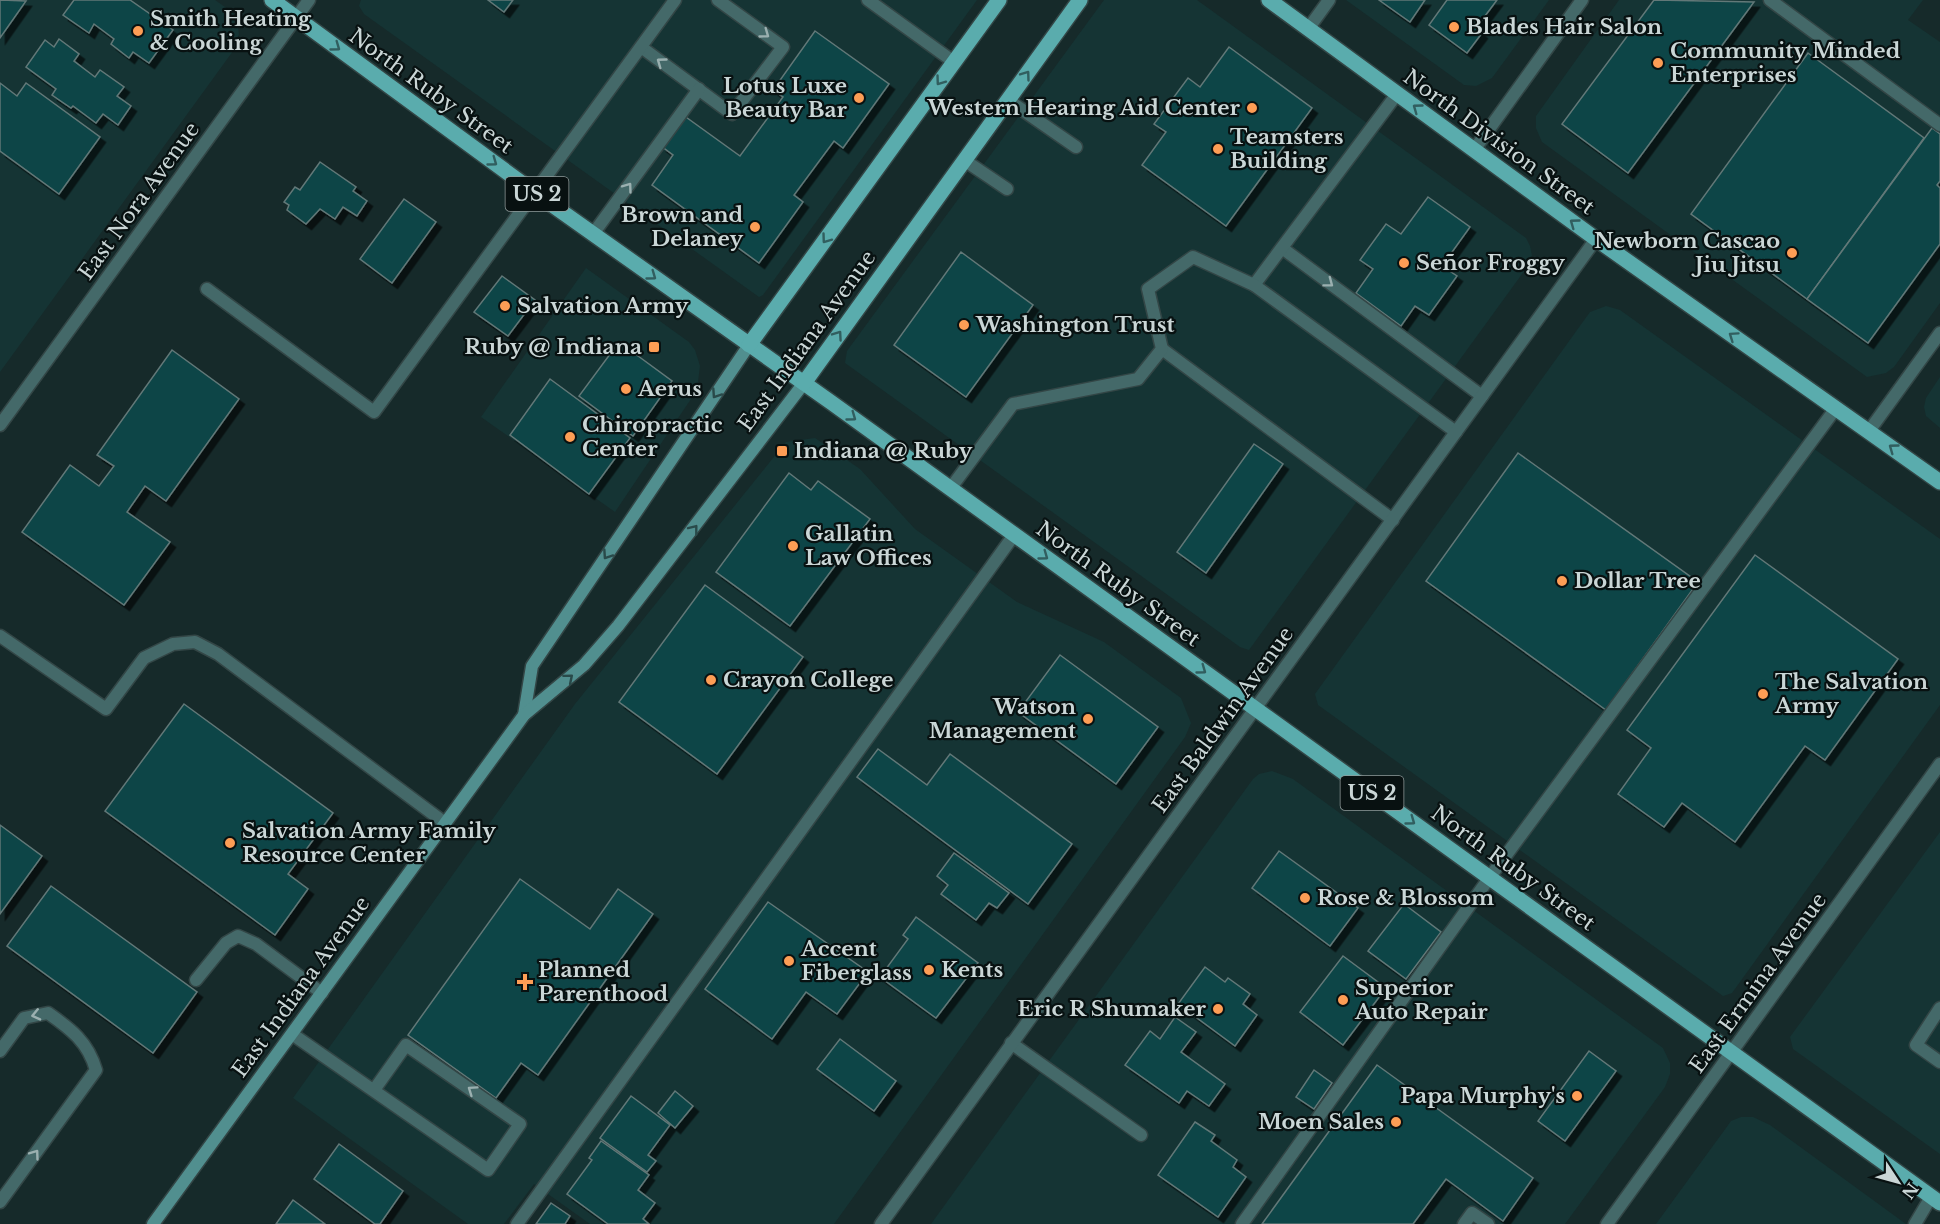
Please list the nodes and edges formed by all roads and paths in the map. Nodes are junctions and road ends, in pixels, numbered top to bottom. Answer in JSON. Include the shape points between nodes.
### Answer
{"nodes":[{"id":1,"x":272,"y":0,"type":"edge"},
{"id":2,"x":309,"y":0,"type":"edge"},
{"id":3,"x":675,"y":0,"type":"edge"},
{"id":4,"x":718,"y":0,"type":"edge"},
{"id":5,"x":868,"y":0,"type":"edge"},
{"id":6,"x":999,"y":0,"type":"edge"},
{"id":7,"x":1080,"y":0,"type":"edge"},
{"id":8,"x":1269,"y":0,"type":"edge"},
{"id":9,"x":1329,"y":0,"type":"edge"},
{"id":10,"x":1582,"y":0,"type":"edge"},
{"id":11,"x":1770,"y":0,"type":"edge"},
{"id":12,"x":296,"y":18,"type":"junction"},
{"id":13,"x":1308,"y":28,"type":"junction"},
{"id":14,"x":640,"y":47,"type":"junction"},
{"id":15,"x":954,"y":62,"type":"junction"},
{"id":16,"x":699,"y":89,"type":"junction"},
{"id":17,"x":1397,"y":94,"type":"junction"},
{"id":18,"x":1008,"y":100,"type":"junction"},
{"id":19,"x":1940,"y":125,"type":"edge"},
{"id":20,"x":1076,"y":147,"type":"dead end"},
{"id":21,"x":1474,"y":150,"type":"junction"},
{"id":22,"x":964,"y":160,"type":"junction"},
{"id":23,"x":1007,"y":189,"type":"dead end"},
{"id":24,"x":534,"y":192,"type":"junction"},
{"id":25,"x":593,"y":234,"type":"junction"},
{"id":26,"x":1596,"y":239,"type":"junction"},
{"id":27,"x":1282,"y":248,"type":"junction"},
{"id":28,"x":1254,"y":285,"type":"junction"},
{"id":29,"x":207,"y":290,"type":"dead end"},
{"id":30,"x":1940,"y":333,"type":"edge"},
{"id":31,"x":749,"y":345,"type":"junction"},
{"id":32,"x":1936,"y":347,"type":"edge"},
{"id":33,"x":1162,"y":349,"type":"junction"},
{"id":34,"x":804,"y":383,"type":"junction"},
{"id":35,"x":1482,"y":396,"type":"junction"},
{"id":36,"x":1836,"y":408,"type":"junction"},
{"id":37,"x":0,"y":425,"type":"edge"},
{"id":38,"x":1869,"y":431,"type":"junction"},
{"id":39,"x":1456,"y":432,"type":"junction"},
{"id":40,"x":1940,"y":482,"type":"edge"},
{"id":41,"x":950,"y":489,"type":"junction"},
{"id":42,"x":1392,"y":520,"type":"junction"},
{"id":43,"x":1014,"y":535,"type":"junction"},
{"id":44,"x":0,"y":636,"type":"edge"},
{"id":45,"x":1256,"y":708,"type":"junction"},
{"id":46,"x":524,"y":715,"type":"junction"},
{"id":47,"x":1940,"y":764,"type":"edge"},
{"id":48,"x":445,"y":823,"type":"junction"},
{"id":49,"x":1490,"y":877,"type":"junction"},
{"id":50,"x":196,"y":980,"type":"dead end"},
{"id":51,"x":322,"y":993,"type":"junction"},
{"id":52,"x":1940,"y":1008,"type":"edge"},
{"id":53,"x":292,"y":1034,"type":"junction"},
{"id":54,"x":1011,"y":1043,"type":"junction"},
{"id":55,"x":0,"y":1051,"type":"edge"},
{"id":56,"x":1732,"y":1051,"type":"junction"},
{"id":57,"x":1940,"y":1062,"type":"edge"},
{"id":58,"x":374,"y":1090,"type":"junction"},
{"id":59,"x":1141,"y":1135,"type":"dead end"},
{"id":60,"x":1936,"y":1200,"type":"edge"},
{"id":61,"x":0,"y":1202,"type":"edge"},
{"id":62,"x":153,"y":1224,"type":"edge"},
{"id":63,"x":517,"y":1224,"type":"edge"},
{"id":64,"x":881,"y":1224,"type":"edge"},
{"id":65,"x":1242,"y":1224,"type":"edge"},
{"id":66,"x":1464,"y":1224,"type":"edge"},
{"id":67,"x":1488,"y":1224,"type":"edge"},
{"id":68,"x":1607,"y":1224,"type":"edge"},
{"id":69,"x":1916,"y":1224,"type":"edge"}],
"edges":[{"from":1,"to":12,"type":"main road","name":"North Ruby Street","number":"US 2"},
{"from":2,"to":12,"type":"street","name":"East Nora Avenue"},
{"from":3,"to":14,"type":"street"},
{"from":4,"to":16,"type":"street","one_way":true,"via":[[783,47],[732,114]]},
{"from":5,"to":15,"type":"street"},
{"from":6,"to":15,"type":"main road","name":"East Indiana Avenue"},
{"from":18,"to":7,"type":"main road","name":"East Indiana Avenue","one_way":true},
{"from":8,"to":13,"type":"main road","name":"North Division Street"},
{"from":9,"to":13,"type":"street"},
{"from":10,"to":21,"type":"street"},
{"from":11,"to":19,"type":"street"},
{"from":12,"to":24,"type":"main road","name":"North Ruby Street","number":"US 2","one_way":true},
{"from":12,"to":37,"type":"street","name":"East Nora Avenue"},
{"from":13,"to":17,"type":"main road","name":"North Division Street"},
{"from":16,"to":14,"type":"street","one_way":true},
{"from":14,"to":24,"type":"street"},
{"from":15,"to":31,"type":"main road","name":"East Indiana Avenue","one_way":true},
{"from":25,"to":16,"type":"street","one_way":true},
{"from":21,"to":17,"type":"main road","name":"North Division Street","one_way":true},
{"from":17,"to":27,"type":"street"},
{"from":18,"to":20,"type":"street"},
{"from":18,"to":22,"type":"main road","name":"East Indiana Avenue"},
{"from":26,"to":21,"type":"main road","name":"North Division Street","one_way":true},
{"from":22,"to":23,"type":"street"},
{"from":34,"to":22,"type":"main road","name":"East Indiana Avenue","one_way":true},
{"from":24,"to":25,"type":"main road","name":"North Ruby Street","number":"US 2"},
{"from":24,"to":29,"type":"street","via":[[374,412]]},
{"from":25,"to":31,"type":"main road","name":"North Ruby Street","number":"US 2","one_way":true},
{"from":26,"to":35,"type":"street","name":"East Baldwin Avenue"},
{"from":36,"to":26,"type":"main road","name":"North Division Street","one_way":true},
{"from":27,"to":28,"type":"street"},
{"from":27,"to":35,"type":"street","one_way":true},
{"from":28,"to":33,"type":"street","via":[[1193,257],[1149,289]]},
{"from":28,"to":39,"type":"street"},
{"from":30,"to":32,"type":"street"},
{"from":31,"to":34,"type":"main road","name":"North Ruby Street","number":"US 2"},
{"from":31,"to":46,"type":"main road","name":"East Indiana Avenue","one_way":true,"via":[[532,666]]},
{"from":32,"to":38,"type":"street"},
{"from":33,"to":41,"type":"street","via":[[1138,379],[1013,404]]},
{"from":33,"to":42,"type":"street"},
{"from":34,"to":41,"type":"main road","name":"North Ruby Street","number":"US 2","one_way":true},
{"from":46,"to":34,"type":"main road","name":"East Indiana Avenue","one_way":true,"via":[[584,665],[618,626]]},
{"from":35,"to":39,"type":"street","name":"East Baldwin Avenue"},
{"from":36,"to":38,"type":"main road","name":"North Division Street"},
{"from":36,"to":49,"type":"street"},
{"from":40,"to":38,"type":"main road","name":"North Division Street","one_way":true},
{"from":39,"to":42,"type":"street","name":"East Baldwin Avenue"},
{"from":41,"to":43,"type":"main road","name":"North Ruby Street","number":"US 2"},
{"from":42,"to":45,"type":"street","name":"East Baldwin Avenue"},
{"from":43,"to":45,"type":"main road","name":"North Ruby Street","number":"US 2","one_way":true},
{"from":43,"to":63,"type":"street"},
{"from":44,"to":48,"type":"street","via":[[106,709],[144,658],[173,644],[195,642],[218,654]]},
{"from":45,"to":49,"type":"main road","name":"North Ruby Street","number":"US 2","one_way":true},
{"from":45,"to":54,"type":"street","name":"East Baldwin Avenue"},
{"from":46,"to":48,"type":"main road","name":"East Indiana Avenue"},
{"from":47,"to":56,"type":"street","name":"East Ermina Avenue"},
{"from":48,"to":51,"type":"main road","name":"East Indiana Avenue"},
{"from":49,"to":56,"type":"main road","name":"North Ruby Street","number":"US 2"},
{"from":49,"to":65,"type":"street"},
{"from":50,"to":51,"type":"street","via":[[226,942],[238,936],[256,944]]},
{"from":51,"to":53,"type":"main road","name":"East Indiana Avenue"},
{"from":52,"to":57,"type":"street","via":[[1916,1045]]},
{"from":53,"to":58,"type":"street"},
{"from":53,"to":62,"type":"main road","name":"East Indiana Avenue"},
{"from":54,"to":59,"type":"street"},
{"from":54,"to":64,"type":"street","name":"East Baldwin Avenue"},
{"from":61,"to":55,"type":"street","one_way":true,"via":[[96,1070],[91,1053],[76,1033],[48,1012],[24,1018]]},
{"from":56,"to":60,"type":"main road","name":"North Ruby Street","number":"US 2"},
{"from":56,"to":68,"type":"street","name":"East Ermina Avenue"},
{"from":58,"to":58,"type":"street","one_way":true,"via":[[488,1170],[520,1124],[406,1045]]},
{"from":60,"to":69,"type":"street"},
{"from":66,"to":67,"type":"street","via":[[1472,1213]]}]}
